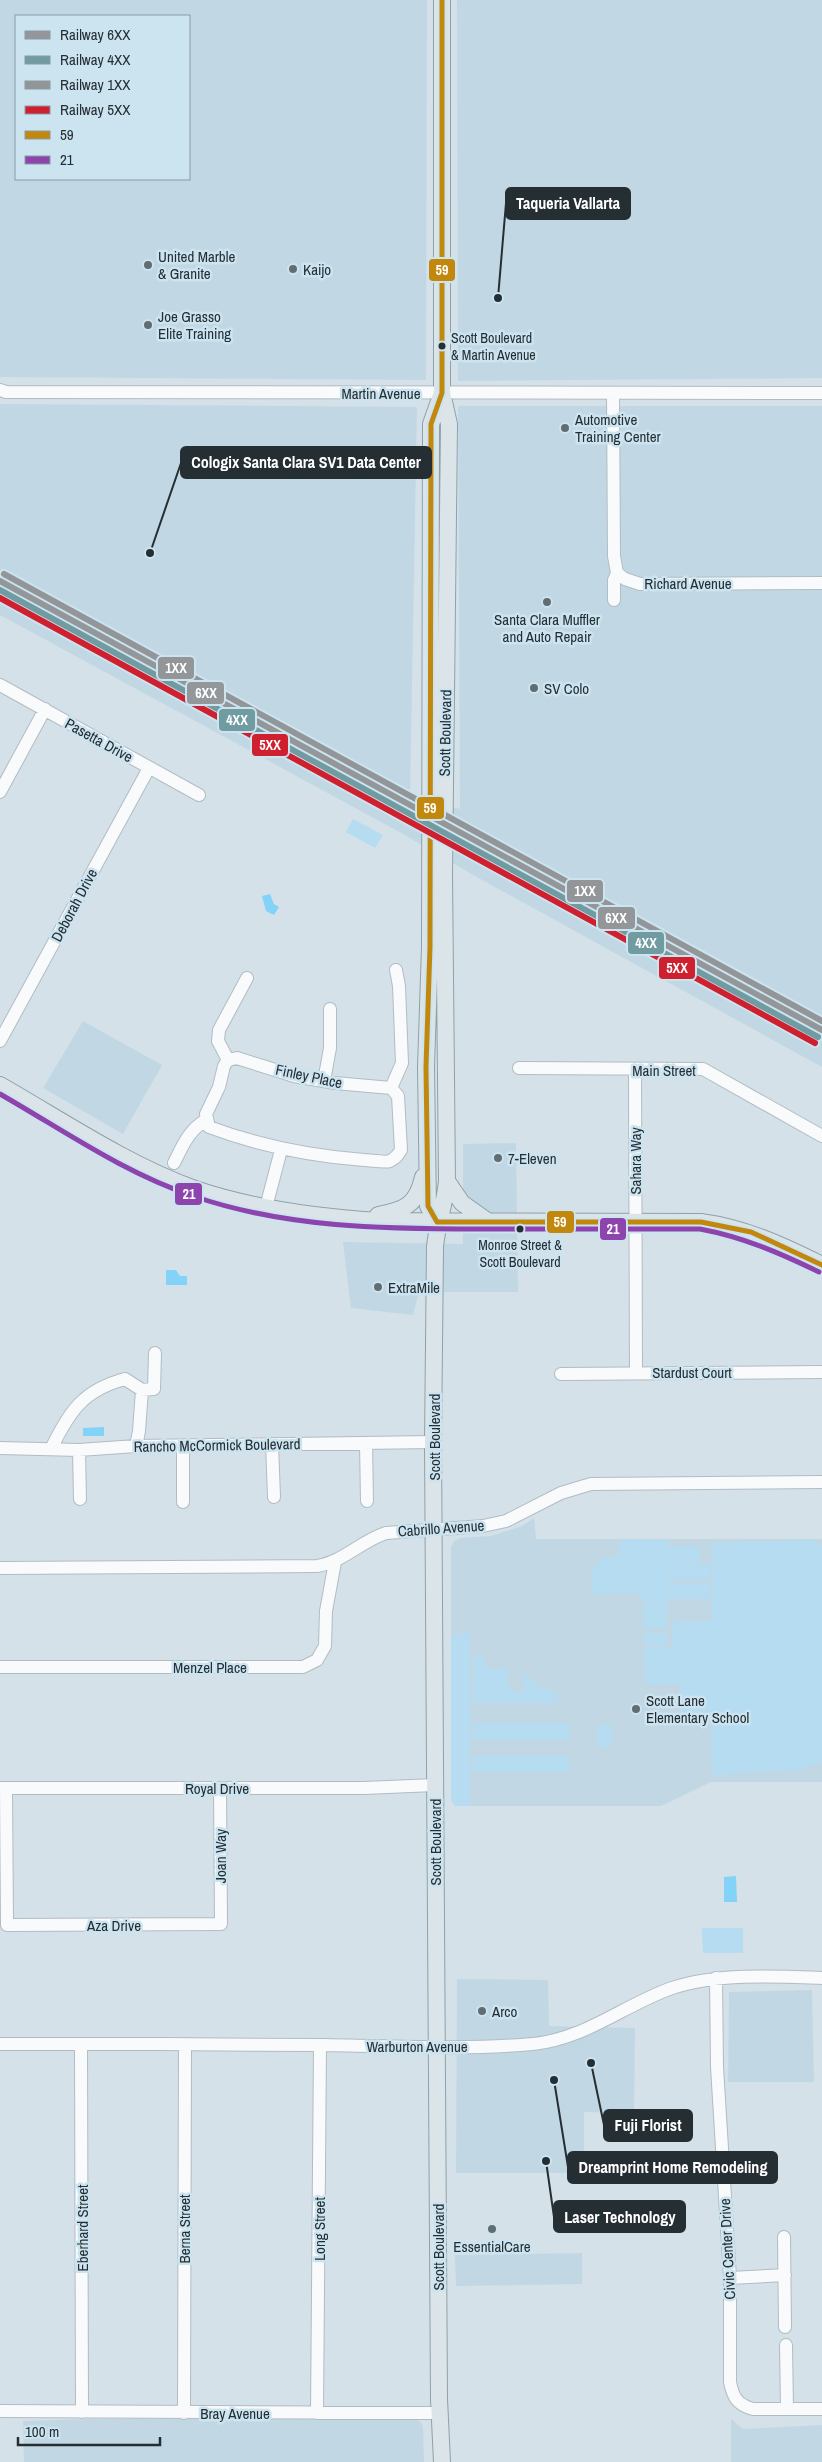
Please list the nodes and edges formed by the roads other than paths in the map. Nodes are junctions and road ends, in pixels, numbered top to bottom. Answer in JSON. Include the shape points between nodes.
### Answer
{"nodes":[{"id":1,"x":442,"y":0,"type":"edge"},
{"id":2,"x":0,"y":390,"type":"edge"},
{"id":3,"x":442,"y":393,"type":"junction"},
{"id":4,"x":822,"y":393,"type":"edge"},
{"id":5,"x":613,"y":394,"type":"junction"},
{"id":6,"x":617,"y":573,"type":"junction"},
{"id":7,"x":822,"y":583,"type":"edge"},
{"id":8,"x":614,"y":600,"type":"dead end"},
{"id":9,"x":0,"y":685,"type":"edge"},
{"id":10,"x":44,"y":709,"type":"junction"},
{"id":11,"x":148,"y":768,"type":"junction"},
{"id":12,"x":0,"y":792,"type":"edge"},
{"id":13,"x":199,"y":795,"type":"dead end"},
{"id":14,"x":437,"y":872,"type":"junction"},
{"id":15,"x":396,"y":970,"type":"dead end"},
{"id":16,"x":247,"y":978,"type":"dead end"},
{"id":17,"x":330,"y":1009,"type":"dead end"},
{"id":18,"x":0,"y":1042,"type":"edge"},
{"id":19,"x":228,"y":1060,"type":"junction"},
{"id":20,"x":519,"y":1068,"type":"dead end"},
{"id":21,"x":635,"y":1070,"type":"junction"},
{"id":22,"x":324,"y":1081,"type":"junction"},
{"id":23,"x":0,"y":1085,"type":"edge"},
{"id":24,"x":391,"y":1088,"type":"junction"},
{"id":25,"x":206,"y":1120,"type":"junction"},
{"id":26,"x":822,"y":1136,"type":"edge"},
{"id":27,"x":281,"y":1150,"type":"junction"},
{"id":28,"x":428,"y":1152,"type":"junction"},
{"id":29,"x":174,"y":1162,"type":"dead end"},
{"id":30,"x":447,"y":1181,"type":"junction"},
{"id":31,"x":266,"y":1207,"type":"junction"},
{"id":32,"x":356,"y":1220,"type":"junction"},
{"id":33,"x":486,"y":1220,"type":"junction"},
{"id":34,"x":635,"y":1221,"type":"junction"},
{"id":35,"x":438,"y":1222,"type":"junction"},
{"id":36,"x":822,"y":1265,"type":"edge"},
{"id":37,"x":155,"y":1353,"type":"dead end"},
{"id":38,"x":636,"y":1372,"type":"junction"},
{"id":39,"x":822,"y":1372,"type":"edge"},
{"id":40,"x":562,"y":1374,"type":"dead end"},
{"id":41,"x":142,"y":1390,"type":"junction"},
{"id":42,"x":433,"y":1442,"type":"junction"},
{"id":43,"x":366,"y":1443,"type":"junction"},
{"id":44,"x":272,"y":1444,"type":"junction"},
{"id":45,"x":183,"y":1445,"type":"junction"},
{"id":46,"x":136,"y":1446,"type":"junction"},
{"id":47,"x":0,"y":1448,"type":"edge"},
{"id":48,"x":51,"y":1449,"type":"junction"},
{"id":49,"x":79,"y":1450,"type":"junction"},
{"id":50,"x":822,"y":1482,"type":"edge"},
{"id":51,"x":274,"y":1497,"type":"dead end"},
{"id":52,"x":80,"y":1499,"type":"dead end"},
{"id":53,"x":367,"y":1501,"type":"dead end"},
{"id":54,"x":184,"y":1502,"type":"dead end"},
{"id":55,"x":435,"y":1529,"type":"junction"},
{"id":56,"x":335,"y":1562,"type":"junction"},
{"id":57,"x":0,"y":1568,"type":"edge"},
{"id":58,"x":0,"y":1667,"type":"edge"},
{"id":59,"x":435,"y":1785,"type":"junction"},
{"id":60,"x":3,"y":1788,"type":"edge"},
{"id":61,"x":220,"y":1788,"type":"junction"},
{"id":62,"x":221,"y":1924,"type":"joint"},
{"id":63,"x":716,"y":1978,"type":"junction"},
{"id":64,"x":822,"y":1978,"type":"edge"},
{"id":65,"x":0,"y":2044,"type":"edge"},
{"id":66,"x":81,"y":2044,"type":"junction"},
{"id":67,"x":185,"y":2045,"type":"junction"},
{"id":68,"x":320,"y":2045,"type":"junction"},
{"id":69,"x":438,"y":2046,"type":"junction"},
{"id":70,"x":784,"y":2237,"type":"dead end"},
{"id":71,"x":785,"y":2276,"type":"junction"},
{"id":72,"x":730,"y":2278,"type":"junction"},
{"id":73,"x":785,"y":2327,"type":"dead end"},
{"id":74,"x":786,"y":2345,"type":"dead end"},
{"id":75,"x":787,"y":2409,"type":"junction"},
{"id":76,"x":822,"y":2409,"type":"edge"},
{"id":77,"x":0,"y":2411,"type":"edge"},
{"id":78,"x":82,"y":2412,"type":"junction"},
{"id":79,"x":184,"y":2412,"type":"junction"},
{"id":80,"x":317,"y":2412,"type":"junction"},
{"id":81,"x":440,"y":2414,"type":"junction"},
{"id":82,"x":442,"y":2462,"type":"edge"}],
"edges":[{"from":1,"to":3,"type":"main road","name":"Scott Boulevard"},
{"from":2,"to":3,"type":"street","name":"Martin Avenue"},
{"from":3,"to":5,"type":"street","name":"Martin Avenue"},
{"from":3,"to":14,"type":"main road","name":"Scott Boulevard","via":[[449,434],[445,781]]},
{"from":3,"to":14,"type":"main road","name":"Scott Boulevard","via":[[431,424],[430,773]]},
{"from":4,"to":5,"type":"street","name":"Martin Avenue"},
{"from":5,"to":6,"type":"street","via":[[614,556]]},
{"from":6,"to":7,"type":"street","name":"Richard Avenue","via":[[640,584]]},
{"from":6,"to":8,"type":"street"},
{"from":9,"to":10,"type":"street","name":"Pasetta Drive"},
{"from":10,"to":11,"type":"street","name":"Pasetta Drive"},
{"from":10,"to":12,"type":"street"},
{"from":11,"to":13,"type":"street","name":"Pasetta Drive"},
{"from":11,"to":18,"type":"street","name":"Deborah Drive"},
{"from":14,"to":28,"type":"main road","name":"Scott Boulevard","via":[[426,1067]]},
{"from":14,"to":30,"type":"main road","name":"Scott Boulevard"},
{"from":15,"to":24,"type":"street","via":[[400,986],[402,1063]]},
{"from":16,"to":19,"type":"street","via":[[219,1030],[218,1041]]},
{"from":17,"to":22,"type":"street","via":[[330,1048]]},
{"from":19,"to":22,"type":"street","name":"Finley Place","via":[[237,1058],[294,1076]]},
{"from":19,"to":25,"type":"street"},
{"from":20,"to":21,"type":"street","name":"Main Street"},
{"from":21,"to":26,"type":"street","name":"Main Street","via":[[702,1069]]},
{"from":21,"to":34,"type":"street","name":"Sahara Way"},
{"from":22,"to":24,"type":"street","name":"Finley Place"},
{"from":23,"to":31,"type":"main road","via":[[120,1155],[194,1188]]},
{"from":24,"to":27,"type":"street","via":[[398,1096],[401,1150],[389,1162]]},
{"from":25,"to":27,"type":"street","via":[[209,1127]]},
{"from":25,"to":29,"type":"street","via":[[190,1132]]},
{"from":27,"to":31,"type":"street"},
{"from":28,"to":32,"type":"main road","via":[[420,1188],[412,1202],[398,1211]]},
{"from":28,"to":35,"type":"main road","name":"Scott Boulevard","via":[[428,1206]]},
{"from":30,"to":33,"type":"main road","via":[[462,1203]]},
{"from":30,"to":35,"type":"main road","name":"Scott Boulevard","via":[[445,1206]]},
{"from":31,"to":32,"type":"main road"},
{"from":32,"to":35,"type":"main road"},
{"from":33,"to":34,"type":"main road"},
{"from":33,"to":35,"type":"main road"},
{"from":34,"to":36,"type":"main road","via":[[725,1225],[778,1243]]},
{"from":34,"to":38,"type":"street","name":"Sahara Way"},
{"from":35,"to":42,"type":"main road","name":"Scott Boulevard"},
{"from":37,"to":41,"type":"street","via":[[154,1389]]},
{"from":38,"to":39,"type":"street","name":"Stardust Court"},
{"from":38,"to":40,"type":"street","name":"Stardust Court"},
{"from":41,"to":46,"type":"street"},
{"from":41,"to":48,"type":"street","via":[[125,1380],[106,1384],[86,1397],[66,1419]]},
{"from":42,"to":43,"type":"street","name":"Rancho McCormick Boulevard"},
{"from":42,"to":55,"type":"main road","name":"Scott Boulevard"},
{"from":43,"to":44,"type":"street","name":"Rancho McCormick Boulevard"},
{"from":43,"to":53,"type":"street"},
{"from":44,"to":45,"type":"street","name":"Rancho McCormick Boulevard"},
{"from":44,"to":51,"type":"street"},
{"from":45,"to":46,"type":"street","name":"Rancho McCormick Boulevard"},
{"from":45,"to":54,"type":"street"},
{"from":46,"to":49,"type":"street","name":"Rancho McCormick Boulevard"},
{"from":47,"to":48,"type":"street","name":"Rancho McCormick Boulevard"},
{"from":48,"to":49,"type":"street","name":"Rancho McCormick Boulevard"},
{"from":49,"to":52,"type":"street"},
{"from":50,"to":55,"type":"street","name":"Cabrillo Avenue","via":[[592,1484],[561,1493],[506,1521]]},
{"from":55,"to":56,"type":"street","name":"Cabrillo Avenue","via":[[386,1533],[368,1540]]},
{"from":55,"to":59,"type":"main road","name":"Scott Boulevard"},
{"from":56,"to":57,"type":"street","name":"Cabrillo Avenue","via":[[317,1566]]},
{"from":56,"to":58,"type":"street","name":"Menzel Place","via":[[326,1612],[325,1646],[317,1660],[303,1667]]},
{"from":59,"to":61,"type":"street","name":"Royal Drive"},
{"from":59,"to":69,"type":"main road","name":"Scott Boulevard"},
{"from":60,"to":61,"type":"street","name":"Royal Drive"},
{"from":60,"to":62,"type":"street","name":"Aza Drive","via":[[7,1925]]},
{"from":61,"to":62,"type":"street","name":"Joan Way"},
{"from":63,"to":64,"type":"street","name":"Warburton Avenue"},
{"from":63,"to":69,"type":"street","name":"Warburton Avenue","via":[[664,1992],[603,2023],[566,2037],[534,2044]]},
{"from":63,"to":72,"type":"street","name":"Civic Center Drive","via":[[717,2067]]},
{"from":65,"to":66,"type":"street","name":"Warburton Avenue"},
{"from":66,"to":67,"type":"street","name":"Warburton Avenue"},
{"from":66,"to":78,"type":"street","name":"Eberhard Street"},
{"from":67,"to":68,"type":"street","name":"Warburton Avenue"},
{"from":67,"to":79,"type":"street","name":"Berna Street"},
{"from":68,"to":69,"type":"street","name":"Warburton Avenue"},
{"from":68,"to":80,"type":"street","name":"Long Street"},
{"from":69,"to":81,"type":"main road","name":"Scott Boulevard"},
{"from":70,"to":71,"type":"street"},
{"from":71,"to":72,"type":"street"},
{"from":71,"to":73,"type":"street"},
{"from":72,"to":75,"type":"street","name":"Civic Center Drive","via":[[730,2382],[733,2397],[743,2406],[754,2409]]},
{"from":74,"to":75,"type":"street"},
{"from":75,"to":76,"type":"street","name":"Civic Center Drive"},
{"from":77,"to":78,"type":"street","name":"Bray Avenue"},
{"from":78,"to":79,"type":"street","name":"Bray Avenue"},
{"from":79,"to":80,"type":"street","name":"Bray Avenue"},
{"from":80,"to":81,"type":"street","name":"Bray Avenue"},
{"from":81,"to":82,"type":"main road","name":"Scott Boulevard"}]}
